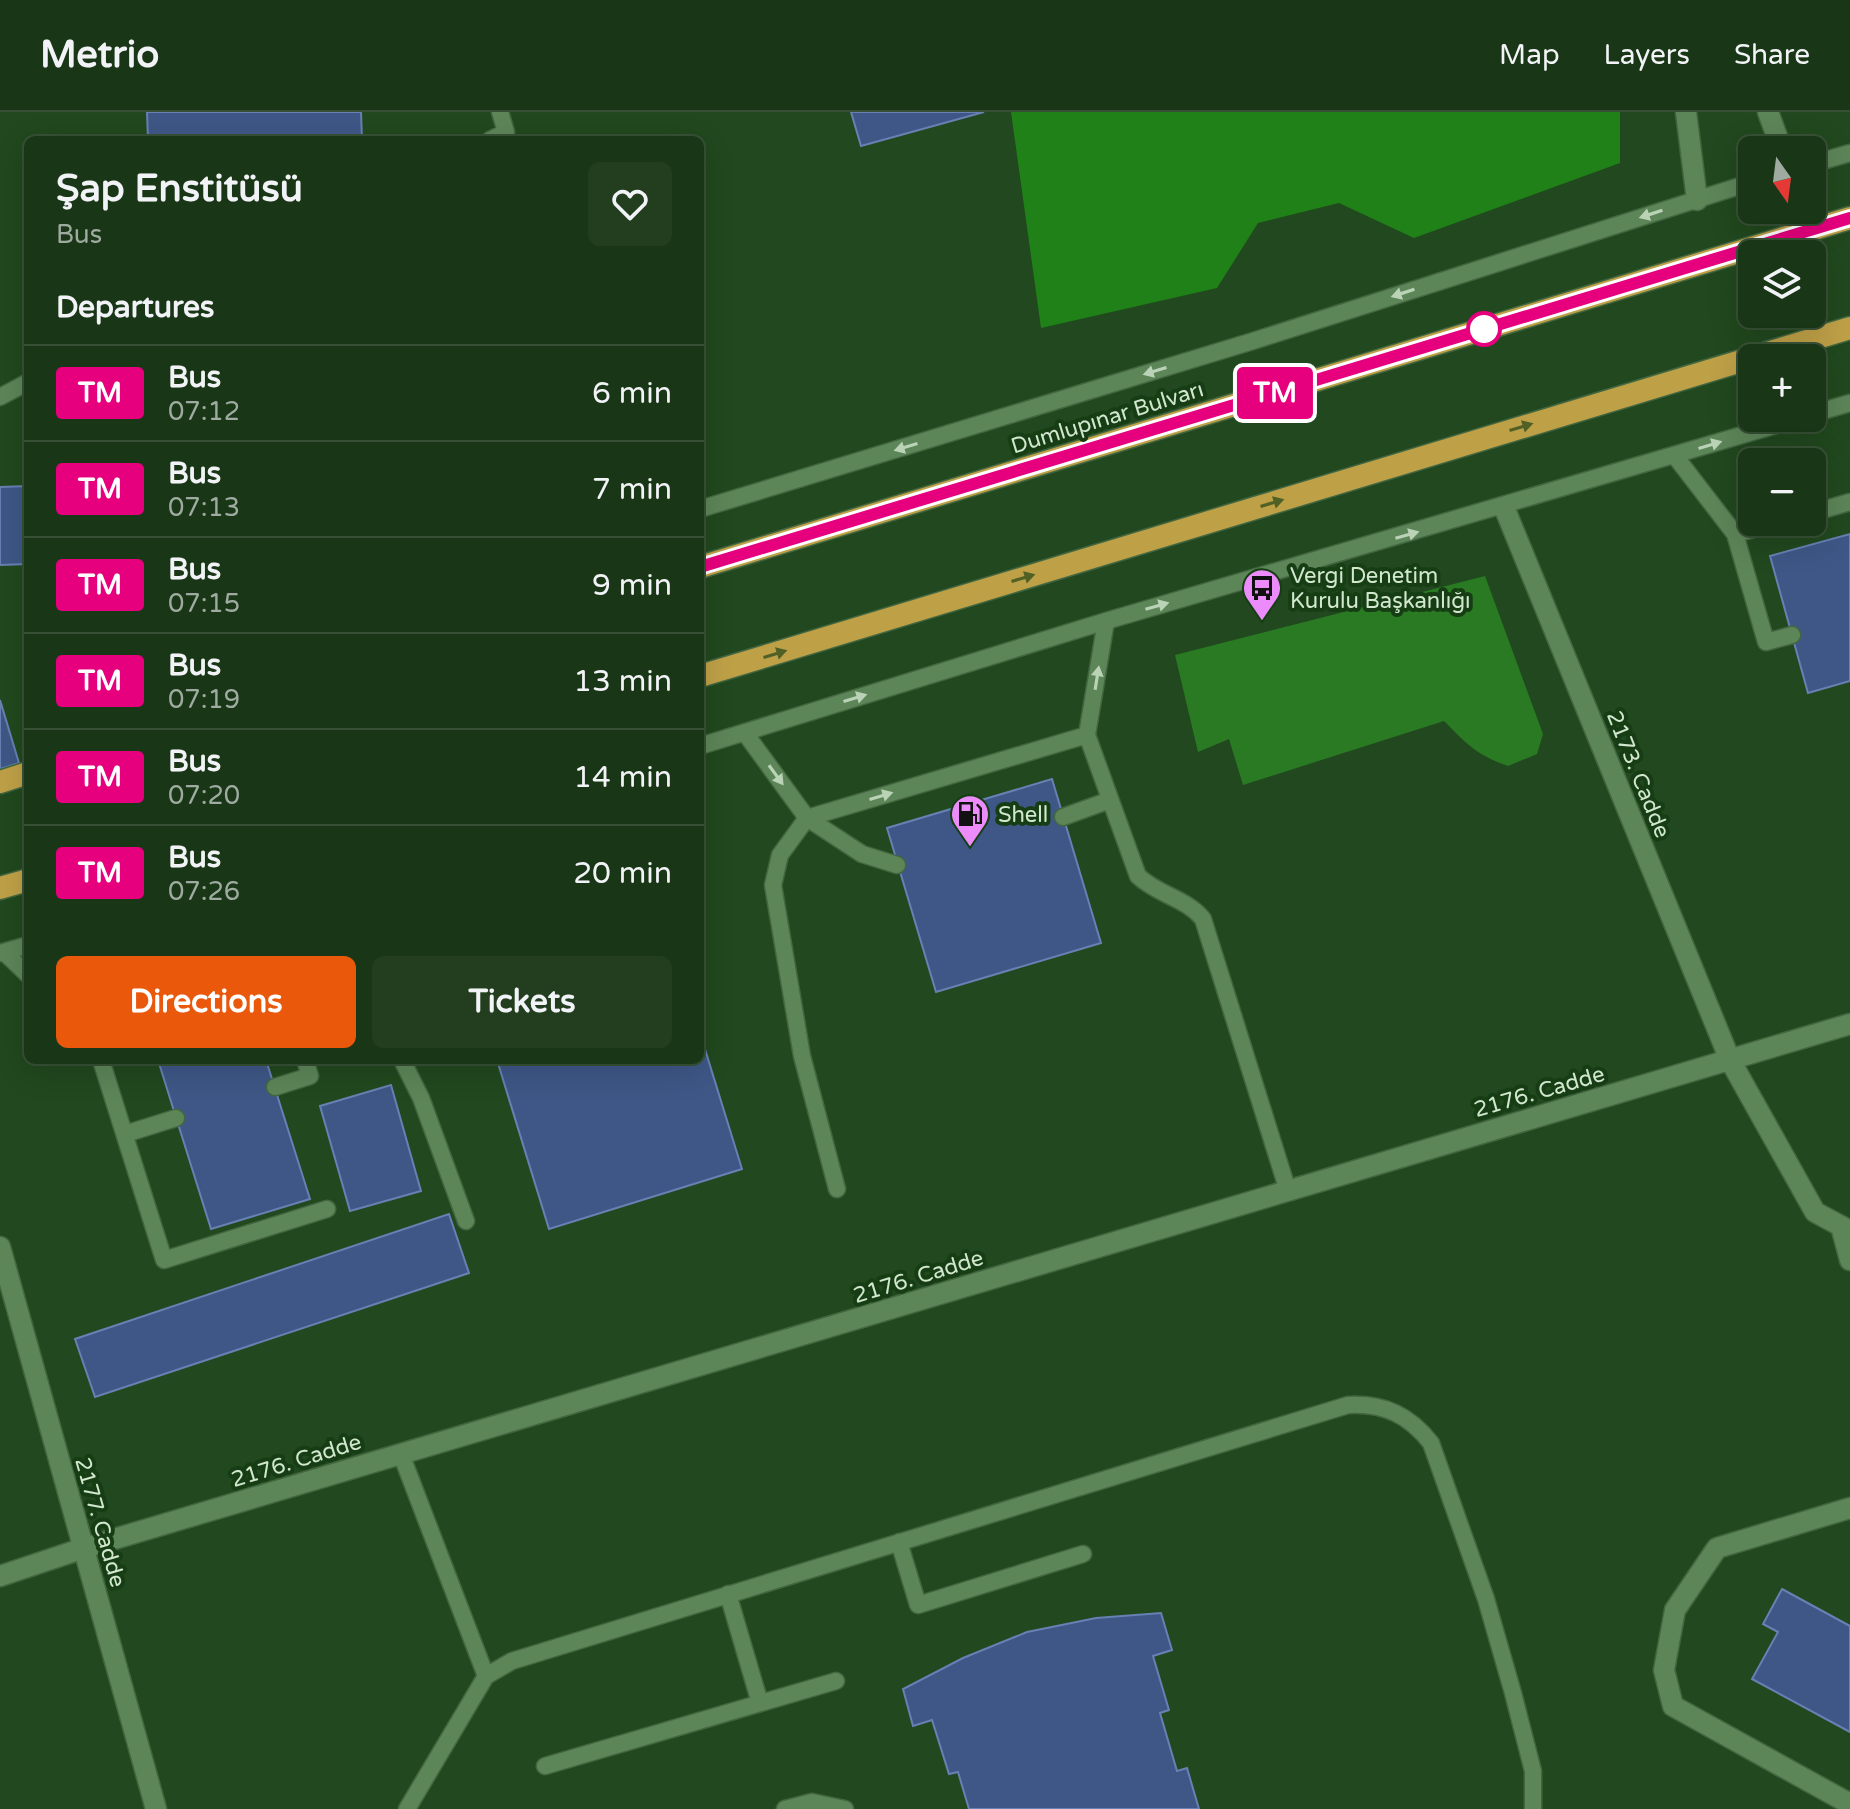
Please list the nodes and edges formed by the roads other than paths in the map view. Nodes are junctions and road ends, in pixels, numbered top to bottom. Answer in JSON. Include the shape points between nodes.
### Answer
{"nodes":[{"id":1,"x":500,"y":112,"type":"edge"},
{"id":2,"x":1686,"y":112,"type":"edge"},
{"id":3,"x":1768,"y":112,"type":"edge"},
{"id":4,"x":498,"y":136,"type":"edge"},
{"id":5,"x":1777,"y":136,"type":"edge"},
{"id":6,"x":1850,"y":153,"type":"edge"},
{"id":7,"x":1826,"y":160,"type":"edge"},
{"id":8,"x":1738,"y":187,"type":"edge"},
{"id":9,"x":1697,"y":200,"type":"junction"},
{"id":10,"x":1850,"y":218,"type":"edge"},
{"id":11,"x":1850,"y":328,"type":"edge"},
{"id":12,"x":24,"y":384,"type":"edge"},
{"id":13,"x":0,"y":397,"type":"edge"},
{"id":14,"x":1850,"y":403,"type":"edge"},
{"id":15,"x":1826,"y":410,"type":"edge"},
{"id":16,"x":1754,"y":432,"type":"edge"},
{"id":17,"x":1675,"y":456,"type":"junction"},
{"id":18,"x":1850,"y":502,"type":"edge"},
{"id":19,"x":1504,"y":507,"type":"junction"},
{"id":20,"x":704,"y":508,"type":"edge"},
{"id":21,"x":1826,"y":509,"type":"edge"},
{"id":22,"x":1738,"y":533,"type":"edge"},
{"id":23,"x":1735,"y":534,"type":"junction"},
{"id":24,"x":704,"y":566,"type":"edge"},
{"id":25,"x":1106,"y":621,"type":"junction"},
{"id":26,"x":1792,"y":635,"type":"dead end"},
{"id":27,"x":704,"y":675,"type":"edge"},
{"id":28,"x":745,"y":733,"type":"junction"},
{"id":29,"x":1087,"y":735,"type":"junction"},
{"id":30,"x":704,"y":745,"type":"edge"},
{"id":31,"x":24,"y":765,"type":"edge"},
{"id":32,"x":24,"y":774,"type":"edge"},
{"id":33,"x":0,"y":780,"type":"edge"},
{"id":34,"x":1110,"y":800,"type":"junction"},
{"id":35,"x":1063,"y":817,"type":"dead end"},
{"id":36,"x":807,"y":818,"type":"junction"},
{"id":37,"x":897,"y":865,"type":"dead end"},
{"id":38,"x":24,"y":881,"type":"edge"},
{"id":39,"x":0,"y":888,"type":"edge"},
{"id":40,"x":24,"y":946,"type":"edge"},
{"id":41,"x":2,"y":952,"type":"edge"},
{"id":42,"x":24,"y":971,"type":"edge"},
{"id":43,"x":1850,"y":1024,"type":"edge"},
{"id":44,"x":1730,"y":1060,"type":"junction"},
{"id":45,"x":102,"y":1064,"type":"edge"},
{"id":46,"x":306,"y":1064,"type":"edge"},
{"id":47,"x":404,"y":1064,"type":"edge"},
{"id":48,"x":275,"y":1087,"type":"dead end"},
{"id":49,"x":176,"y":1118,"type":"dead end"},
{"id":50,"x":125,"y":1134,"type":"junction"},
{"id":51,"x":837,"y":1189,"type":"dead end"},
{"id":52,"x":1288,"y":1191,"type":"junction"},
{"id":53,"x":327,"y":1209,"type":"dead end"},
{"id":54,"x":466,"y":1221,"type":"dead end"},
{"id":55,"x":1846,"y":1229,"type":"edge"},
{"id":56,"x":0,"y":1247,"type":"edge"},
{"id":57,"x":1850,"y":1260,"type":"edge"},
{"id":58,"x":401,"y":1454,"type":"junction"},
{"id":59,"x":1848,"y":1511,"type":"edge"},
{"id":60,"x":899,"y":1542,"type":"junction"},
{"id":61,"x":84,"y":1548,"type":"junction"},
{"id":62,"x":1083,"y":1554,"type":"dead end"},
{"id":63,"x":0,"y":1576,"type":"edge"},
{"id":64,"x":728,"y":1594,"type":"junction"},
{"id":65,"x":486,"y":1676,"type":"junction"},
{"id":66,"x":836,"y":1681,"type":"dead end"},
{"id":67,"x":760,"y":1703,"type":"junction"},
{"id":68,"x":545,"y":1766,"type":"dead end"},
{"id":69,"x":1850,"y":1804,"type":"edge"},
{"id":70,"x":156,"y":1809,"type":"edge"},
{"id":71,"x":407,"y":1809,"type":"edge"},
{"id":72,"x":785,"y":1809,"type":"edge"},
{"id":73,"x":845,"y":1809,"type":"edge"},
{"id":74,"x":1533,"y":1809,"type":"edge"}],
"edges":[{"from":1,"to":4,"type":"lane","via":[[506,132]]},
{"from":2,"to":9,"type":"street"},
{"from":3,"to":5,"type":"street"},
{"from":6,"to":7,"type":"lane"},
{"from":8,"to":9,"type":"lane"},
{"from":9,"to":20,"type":"lane","one_way":true},
{"from":10,"to":24,"type":"highway","name":"Dumlupınar Bulvarı"},
{"from":27,"to":11,"type":"highway","one_way":true},
{"from":12,"to":13,"type":"lane"},
{"from":14,"to":15,"type":"lane"},
{"from":17,"to":16,"type":"lane","one_way":true},
{"from":17,"to":19,"type":"lane"},
{"from":17,"to":23,"type":"lane"},
{"from":18,"to":21,"type":"lane"},
{"from":25,"to":19,"type":"lane","one_way":true},
{"from":19,"to":44,"type":"street","name":"2173. Cadde"},
{"from":22,"to":23,"type":"lane"},
{"from":23,"to":26,"type":"lane","via":[[1766,642]]},
{"from":28,"to":25,"type":"lane","one_way":true},
{"from":29,"to":25,"type":"lane","one_way":true},
{"from":28,"to":30,"type":"lane"},
{"from":28,"to":36,"type":"lane","one_way":true},
{"from":29,"to":34,"type":"lane"},
{"from":36,"to":29,"type":"lane","one_way":true},
{"from":31,"to":33,"type":"lane"},
{"from":32,"to":33,"type":"highway"},
{"from":34,"to":35,"type":"lane"},
{"from":34,"to":52,"type":"lane","via":[[1138,876],[1157,892],[1188,904],[1203,919]]},
{"from":36,"to":37,"type":"lane","via":[[862,854]]},
{"from":36,"to":51,"type":"lane","via":[[780,855],[773,885],[802,1056]]},
{"from":38,"to":39,"type":"highway"},
{"from":40,"to":41,"type":"lane"},
{"from":41,"to":42,"type":"lane"},
{"from":43,"to":44,"type":"street","name":"2176. Cadde"},
{"from":44,"to":52,"type":"street","name":"2176. Cadde"},
{"from":44,"to":55,"type":"street","name":"2173. Cadde","via":[[1815,1212]]},
{"from":45,"to":50,"type":"lane"},
{"from":46,"to":48,"type":"lane","via":[[310,1076]]},
{"from":47,"to":54,"type":"lane"},
{"from":49,"to":50,"type":"lane"},
{"from":50,"to":53,"type":"lane","via":[[164,1260]]},
{"from":52,"to":58,"type":"street","name":"2176. Cadde"},
{"from":55,"to":57,"type":"street"},
{"from":56,"to":61,"type":"street","name":"2177. Cadde"},
{"from":58,"to":61,"type":"street","name":"2176. Cadde"},
{"from":58,"to":65,"type":"lane"},
{"from":59,"to":69,"type":"street","via":[[1717,1548],[1675,1610],[1664,1670],[1673,1706]]},
{"from":60,"to":62,"type":"lane","via":[[918,1605]]},
{"from":60,"to":64,"type":"lane"},
{"from":60,"to":74,"type":"lane","via":[[1348,1405],[1371,1404],[1396,1412],[1431,1443],[1486,1599],[1533,1771]]},
{"from":61,"to":63,"type":"street","name":"2176. Cadde"},
{"from":61,"to":70,"type":"street","name":"2177. Cadde"},
{"from":64,"to":65,"type":"lane","via":[[512,1661]]},
{"from":64,"to":67,"type":"lane"},
{"from":65,"to":71,"type":"lane"},
{"from":66,"to":67,"type":"lane"},
{"from":67,"to":68,"type":"lane"},
{"from":72,"to":73,"type":"lane","via":[[812,1802]]}]}
